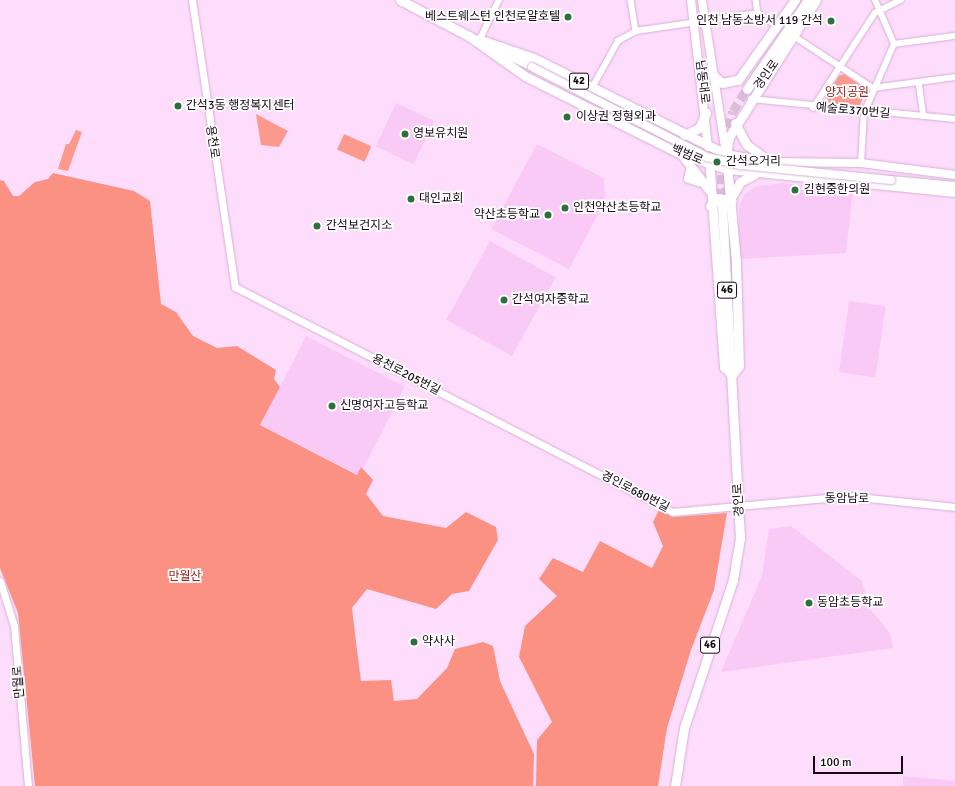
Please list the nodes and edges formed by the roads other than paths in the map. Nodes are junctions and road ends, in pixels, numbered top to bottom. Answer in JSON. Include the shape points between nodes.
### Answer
{"nodes":[{"id":1,"x":192,"y":0,"type":"edge"},
{"id":2,"x":499,"y":0,"type":"edge"},
{"id":3,"x":631,"y":0,"type":"edge"},
{"id":4,"x":691,"y":0,"type":"edge"},
{"id":5,"x":702,"y":0,"type":"edge"},
{"id":6,"x":756,"y":0,"type":"edge"},
{"id":7,"x":795,"y":0,"type":"edge"},
{"id":8,"x":808,"y":0,"type":"edge"},
{"id":9,"x":816,"y":0,"type":"edge"},
{"id":10,"x":875,"y":0,"type":"edge"},
{"id":11,"x":901,"y":0,"type":"edge"},
{"id":12,"x":405,"y":1,"type":"edge"},
{"id":13,"x":879,"y":10,"type":"junction"},
{"id":14,"x":758,"y":13,"type":"junction"},
{"id":15,"x":704,"y":20,"type":"junction"},
{"id":16,"x":694,"y":22,"type":"junction"},
{"id":17,"x":776,"y":25,"type":"junction"},
{"id":18,"x":636,"y":31,"type":"junction"},
{"id":19,"x":469,"y":36,"type":"junction"},
{"id":20,"x":794,"y":36,"type":"junction"},
{"id":21,"x":955,"y":36,"type":"edge"},
{"id":22,"x":480,"y":39,"type":"junction"},
{"id":23,"x":894,"y":44,"type":"junction"},
{"id":24,"x":840,"y":66,"type":"junction"},
{"id":25,"x":712,"y":74,"type":"junction"},
{"id":26,"x":955,"y":77,"type":"edge"},
{"id":27,"x":738,"y":80,"type":"junction"},
{"id":28,"x":919,"y":82,"type":"junction"},
{"id":29,"x":592,"y":88,"type":"junction"},
{"id":30,"x":873,"y":88,"type":"junction"},
{"id":31,"x":751,"y":93,"type":"junction"},
{"id":32,"x":813,"y":108,"type":"junction"},
{"id":33,"x":706,"y":113,"type":"junction"},
{"id":34,"x":864,"y":113,"type":"junction"},
{"id":35,"x":924,"y":116,"type":"junction"},
{"id":36,"x":955,"y":119,"type":"edge"},
{"id":37,"x":735,"y":123,"type":"junction"},
{"id":38,"x":684,"y":135,"type":"junction"},
{"id":39,"x":708,"y":147,"type":"junction"},
{"id":40,"x":681,"y":154,"type":"junction"},
{"id":41,"x":726,"y":154,"type":"junction"},
{"id":42,"x":770,"y":162,"type":"junction"},
{"id":43,"x":861,"y":163,"type":"junction"},
{"id":44,"x":709,"y":164,"type":"junction"},
{"id":45,"x":729,"y":170,"type":"junction"},
{"id":46,"x":755,"y":174,"type":"junction"},
{"id":47,"x":955,"y":175,"type":"edge"},
{"id":48,"x":955,"y":186,"type":"edge"},
{"id":49,"x":709,"y":190,"type":"junction"},
{"id":50,"x":955,"y":193,"type":"edge"},
{"id":51,"x":732,"y":200,"type":"junction"},
{"id":52,"x":722,"y":205,"type":"tunnel mouth"},
{"id":53,"x":710,"y":206,"type":"junction"},
{"id":54,"x":233,"y":285,"type":"joint"},
{"id":55,"x":732,"y":375,"type":"junction"},
{"id":56,"x":579,"y":464,"type":"joint"},
{"id":57,"x":740,"y":504,"type":"junction"},
{"id":58,"x":955,"y":507,"type":"edge"},
{"id":59,"x":0,"y":581,"type":"edge"},
{"id":60,"x":28,"y":786,"type":"edge"},
{"id":61,"x":675,"y":786,"type":"edge"}],
"edges":[{"from":1,"to":54,"type":"street","name":"용천로"},
{"from":2,"to":22,"type":"street"},
{"from":3,"to":18,"type":"street"},
{"from":4,"to":16,"type":"main road","name":"남동대로"},
{"from":5,"to":15,"type":"main road"},
{"from":6,"to":14,"type":"street"},
{"from":7,"to":17,"type":"main road","name":"경인로"},
{"from":8,"to":31,"type":"main road","name":"경인로"},
{"from":9,"to":20,"type":"main road","name":"경인로"},
{"from":10,"to":13,"type":"street"},
{"from":11,"to":13,"type":"street"},
{"from":12,"to":19,"type":"main road","name":"백범로","number":"42"},
{"from":13,"to":23,"type":"street"},
{"from":13,"to":24,"type":"street"},
{"from":14,"to":15,"type":"street"},
{"from":14,"to":17,"type":"street"},
{"from":15,"to":16,"type":"street"},
{"from":15,"to":25,"type":"main road"},
{"from":16,"to":18,"type":"street"},
{"from":16,"to":33,"type":"main road","name":"남동대로"},
{"from":17,"to":27,"type":"main road","name":"경인로"},
{"from":18,"to":29,"type":"street","via":[[618,41]]},
{"from":19,"to":22,"type":"main road","name":"백범로","number":"42"},
{"from":19,"to":40,"type":"main road","name":"백범로","number":"42","via":[[525,76]]},
{"from":19,"to":48,"type":"main road","name":"백범로","bridge":true,"via":[[707,157],[740,165]]},
{"from":20,"to":24,"type":"street"},
{"from":20,"to":31,"type":"main road","name":"경인로"},
{"from":21,"to":23,"type":"street"},
{"from":22,"to":29,"type":"main road","name":"백범로","number":"42","via":[[534,58]]},
{"from":23,"to":30,"type":"street"},
{"from":24,"to":30,"type":"street"},
{"from":24,"to":32,"type":"street"},
{"from":25,"to":27,"type":"main road","via":[[722,84]]},
{"from":25,"to":41,"type":"main road"},
{"from":26,"to":28,"type":"street"},
{"from":27,"to":31,"type":"main road","via":[[745,93]]},
{"from":28,"to":30,"type":"street"},
{"from":28,"to":35,"type":"street"},
{"from":29,"to":38,"type":"main road","name":"백범로","number":"42"},
{"from":30,"to":34,"type":"street"},
{"from":31,"to":32,"type":"street","name":"예술로370번길"},
{"from":31,"to":37,"type":"main road","name":"경인로"},
{"from":32,"to":34,"type":"street","name":"예술로370번길"},
{"from":33,"to":38,"type":"main road","via":[[699,128]]},
{"from":33,"to":39,"type":"main road","name":"남동대로"},
{"from":34,"to":35,"type":"street","name":"예술로370번길"},
{"from":34,"to":43,"type":"street"},
{"from":35,"to":36,"type":"street","name":"예술로370번길"},
{"from":37,"to":41,"type":"main road","name":"경인로"},
{"from":37,"to":42,"type":"main road","via":[[746,144]]},
{"from":38,"to":39,"type":"main road","name":"백범로","number":"42"},
{"from":39,"to":41,"type":"main road","name":"백범로","number":"42"},
{"from":39,"to":44,"type":"main road","name":"남동대로"},
{"from":40,"to":44,"type":"main road","name":"백범로","number":"42"},
{"from":40,"to":49,"type":"main road"},
{"from":41,"to":42,"type":"main road","name":"백범로"},
{"from":41,"to":45,"type":"main road"},
{"from":42,"to":43,"type":"main road","name":"백범로"},
{"from":43,"to":47,"type":"main road","name":"백범로"},
{"from":44,"to":45,"type":"main road","name":"백범로","number":"42"},
{"from":44,"to":49,"type":"main road","name":"남동대로"},
{"from":45,"to":46,"type":"main road","name":"백범로"},
{"from":45,"to":51,"type":"main road"},
{"from":46,"to":50,"type":"main road","name":"백범로"},
{"from":46,"to":51,"type":"main road","via":[[740,182]]},
{"from":49,"to":53,"type":"main road","name":"남동대로"},
{"from":51,"to":53,"type":"main road","via":[[719,198]]},
{"from":51,"to":55,"type":"main road","via":[[738,366]]},
{"from":52,"to":55,"type":"main road","name":"경인로","number":"46"},
{"from":53,"to":55,"type":"main road","name":"남동대로","via":[[724,367]]},
{"from":54,"to":56,"type":"street","name":"용천로205번길"},
{"from":55,"to":57,"type":"main road","name":"경인로","number":"46"},
{"from":56,"to":57,"type":"street","name":"경인로680번길","via":[[672,512]]},
{"from":57,"to":58,"type":"street","name":"동암남로","via":[[848,496]]},
{"from":57,"to":61,"type":"main road","name":"경인로","number":"46","via":[[740,538],[733,580],[684,728]]},
{"from":59,"to":60,"type":"street","name":"만월로","via":[[14,626]]}]}
